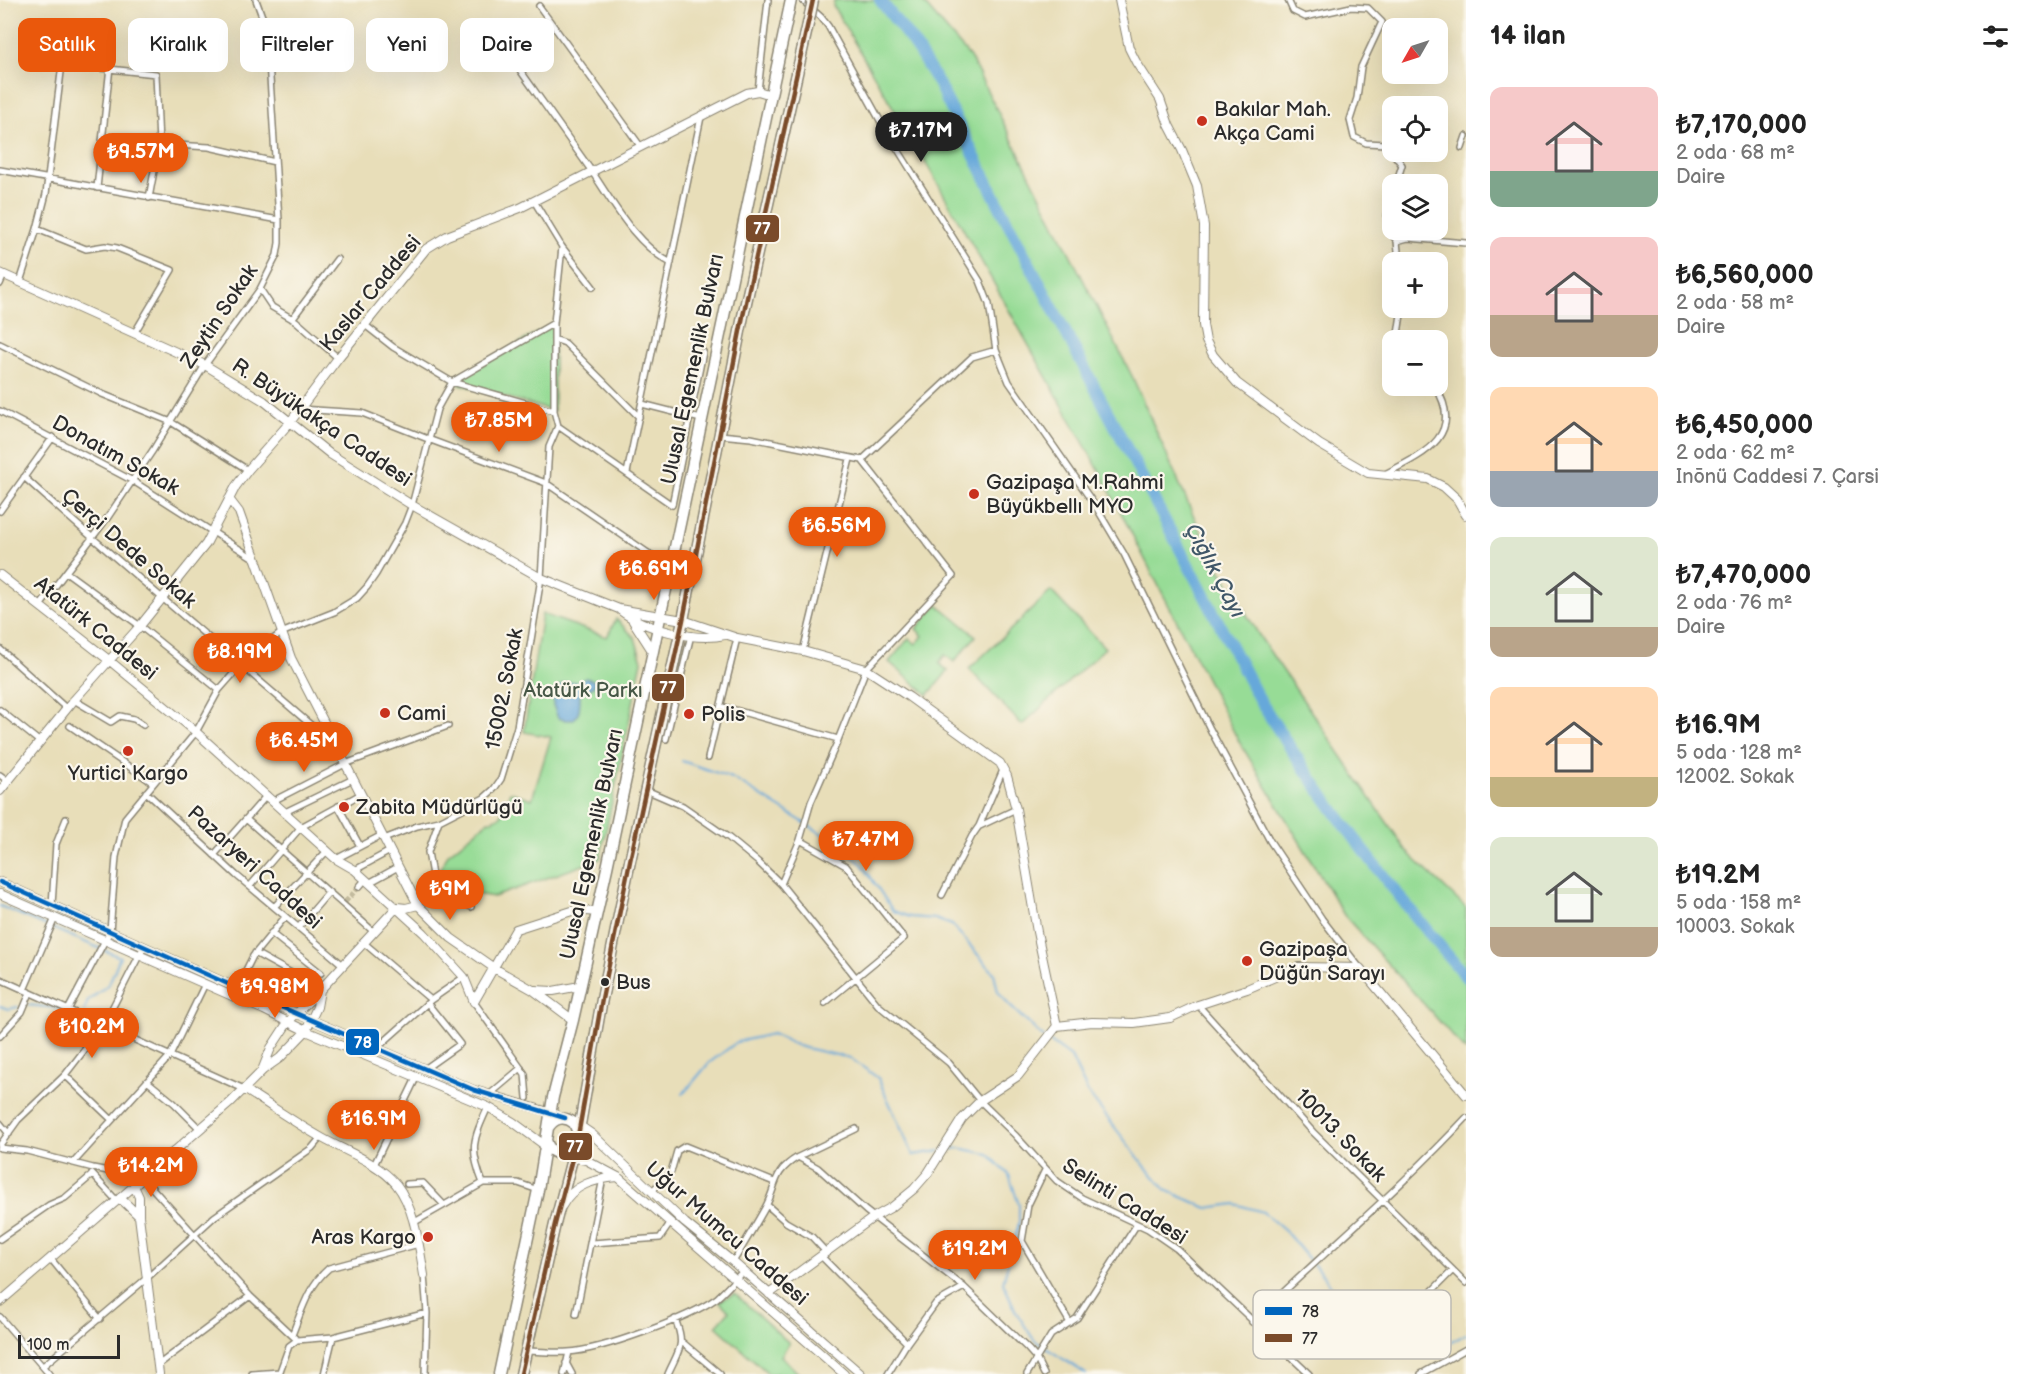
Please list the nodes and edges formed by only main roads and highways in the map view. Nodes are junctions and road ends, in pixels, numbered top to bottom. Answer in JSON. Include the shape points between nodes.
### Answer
{"nodes":[{"id":1,"x":813,"y":0,"type":"edge"},
{"id":2,"x":790,"y":3,"type":"edge"},
{"id":3,"x":572,"y":1137,"type":"junction"},
{"id":4,"x":547,"y":1141,"type":"junction"},
{"id":5,"x":499,"y":1374,"type":"edge"},
{"id":6,"x":521,"y":1374,"type":"edge"}],
"edges":[{"from":1,"to":3,"type":"highway","name":"Ulusal Egemenlik Bulvarı","bridge":true,"via":[[743,316],[683,620],[686,634],[646,790]]},
{"from":2,"to":4,"type":"highway","name":"Ulusal Egemenlik Bulvarı"},
{"from":3,"to":4,"type":"highway","via":[[558,1154]]},
{"from":3,"to":4,"type":"highway","via":[[555,1120]]},
{"from":3,"to":6,"type":"highway","name":"Ulusal Egemenlik Bulvarı"},
{"from":4,"to":5,"type":"highway","name":"Ulusal Egemenlik Bulvarı"}]}
